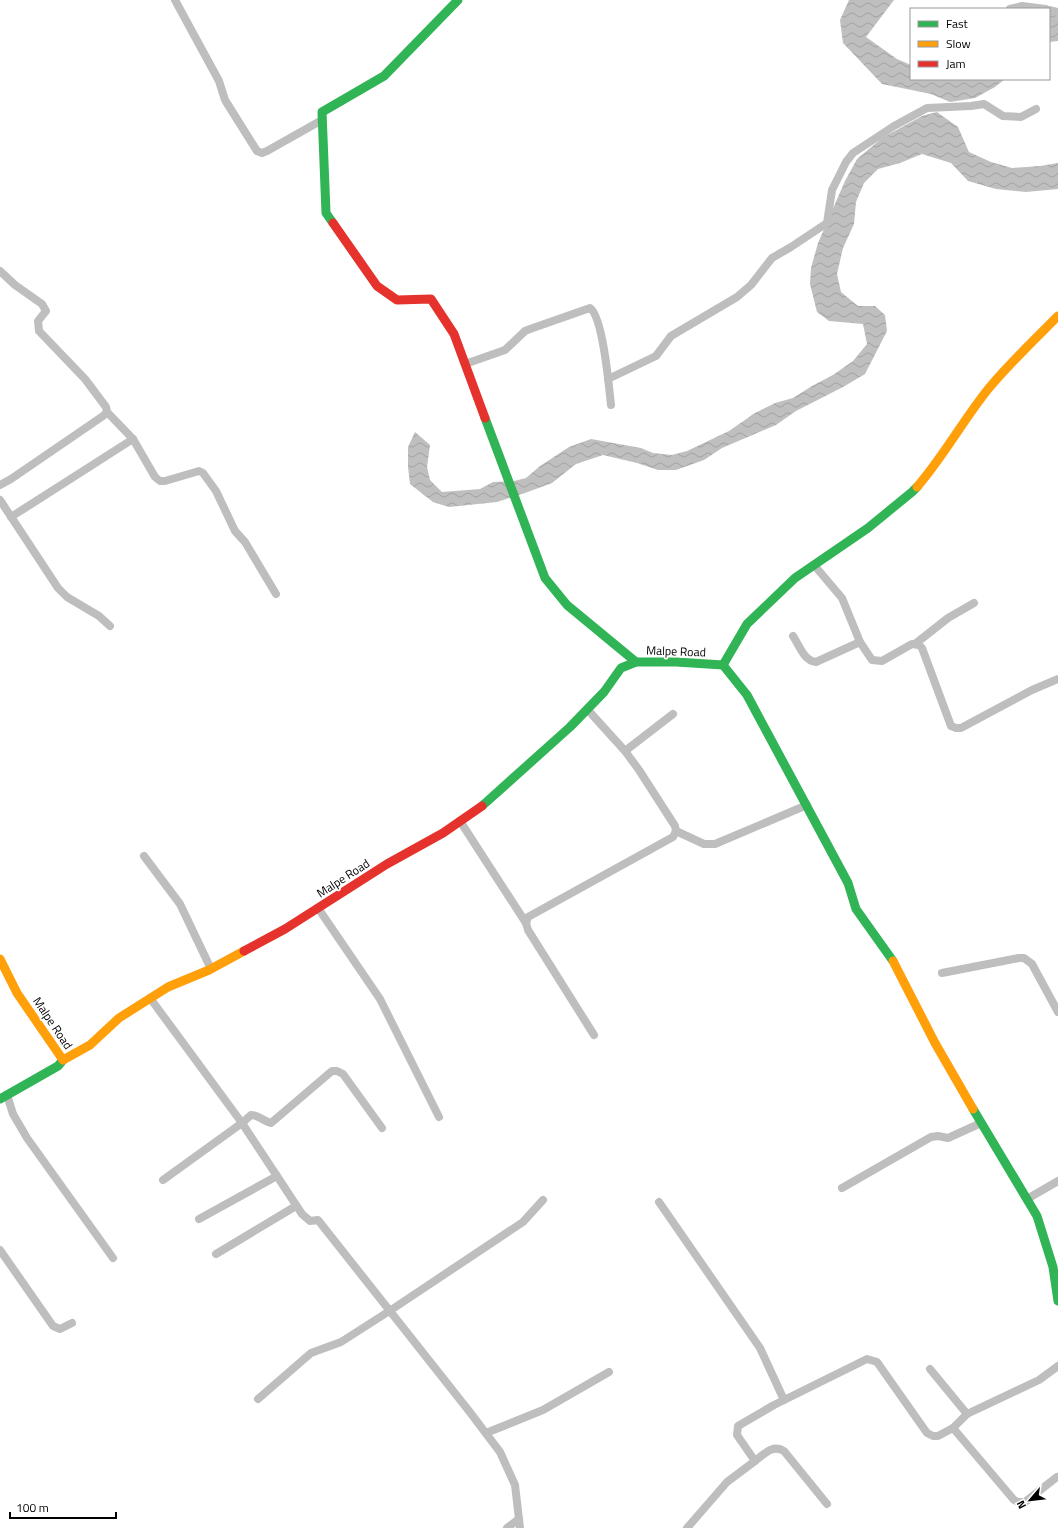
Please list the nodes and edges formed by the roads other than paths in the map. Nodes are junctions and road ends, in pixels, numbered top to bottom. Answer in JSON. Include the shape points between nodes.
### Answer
{"nodes":[{"id":1,"x":175,"y":0,"type":"edge"},
{"id":2,"x":458,"y":0,"type":"edge"},
{"id":3,"x":1014,"y":8,"type":"edge"},
{"id":4,"x":1039,"y":8,"type":"edge"},
{"id":5,"x":1036,"y":109,"type":"dead end"},
{"id":6,"x":322,"y":120,"type":"junction"},
{"id":7,"x":0,"y":271,"type":"edge"},
{"id":8,"x":1058,"y":316,"type":"edge"},
{"id":9,"x":465,"y":364,"type":"junction"},
{"id":10,"x":608,"y":379,"type":"junction"},
{"id":11,"x":611,"y":405,"type":"dead end"},
{"id":12,"x":107,"y":412,"type":"junction"},
{"id":13,"x":133,"y":438,"type":"junction"},
{"id":14,"x":0,"y":485,"type":"edge"},
{"id":15,"x":0,"y":500,"type":"edge"},
{"id":16,"x":11,"y":517,"type":"junction"},
{"id":17,"x":814,"y":565,"type":"junction"},
{"id":18,"x":276,"y":594,"type":"dead end"},
{"id":19,"x":974,"y":602,"type":"dead end"},
{"id":20,"x":110,"y":626,"type":"dead end"},
{"id":21,"x":793,"y":636,"type":"dead end"},
{"id":22,"x":860,"y":642,"type":"junction"},
{"id":23,"x":915,"y":644,"type":"junction"},
{"id":24,"x":636,"y":662,"type":"junction"},
{"id":25,"x":723,"y":665,"type":"junction"},
{"id":26,"x":1058,"y":679,"type":"edge"},
{"id":27,"x":588,"y":709,"type":"junction"},
{"id":28,"x":672,"y":714,"type":"dead end"},
{"id":29,"x":625,"y":751,"type":"junction"},
{"id":30,"x":807,"y":805,"type":"junction"},
{"id":31,"x":460,"y":821,"type":"junction"},
{"id":32,"x":676,"y":831,"type":"junction"},
{"id":33,"x":144,"y":856,"type":"dead end"},
{"id":34,"x":318,"y":908,"type":"junction"},
{"id":35,"x":526,"y":923,"type":"junction"},
{"id":36,"x":0,"y":959,"type":"edge"},
{"id":37,"x":211,"y":969,"type":"junction"},
{"id":38,"x":942,"y":973,"type":"dead end"},
{"id":39,"x":150,"y":998,"type":"junction"},
{"id":40,"x":1058,"y":1012,"type":"edge"},
{"id":41,"x":594,"y":1035,"type":"dead end"},
{"id":42,"x":63,"y":1060,"type":"junction"},
{"id":43,"x":4,"y":1097,"type":"edge"},
{"id":44,"x":439,"y":1117,"type":"dead end"},
{"id":45,"x":242,"y":1123,"type":"junction"},
{"id":46,"x":981,"y":1123,"type":"junction"},
{"id":47,"x":382,"y":1128,"type":"dead end"},
{"id":48,"x":277,"y":1176,"type":"junction"},
{"id":49,"x":164,"y":1180,"type":"dead end"},
{"id":50,"x":1058,"y":1180,"type":"edge"},
{"id":51,"x":842,"y":1188,"type":"dead end"},
{"id":52,"x":1027,"y":1199,"type":"junction"},
{"id":53,"x":543,"y":1200,"type":"dead end"},
{"id":54,"x":659,"y":1202,"type":"dead end"},
{"id":55,"x":296,"y":1206,"type":"junction"},
{"id":56,"x":199,"y":1219,"type":"dead end"},
{"id":57,"x":0,"y":1250,"type":"edge"},
{"id":58,"x":216,"y":1254,"type":"dead end"},
{"id":59,"x":113,"y":1258,"type":"dead end"},
{"id":60,"x":1058,"y":1301,"type":"edge"},
{"id":61,"x":391,"y":1310,"type":"junction"},
{"id":62,"x":72,"y":1323,"type":"dead end"},
{"id":63,"x":1058,"y":1366,"type":"edge"},
{"id":64,"x":930,"y":1368,"type":"dead end"},
{"id":65,"x":609,"y":1372,"type":"dead end"},
{"id":66,"x":258,"y":1399,"type":"dead end"},
{"id":67,"x":784,"y":1400,"type":"junction"},
{"id":68,"x":967,"y":1414,"type":"junction"},
{"id":69,"x":953,"y":1428,"type":"junction"},
{"id":70,"x":486,"y":1433,"type":"junction"},
{"id":71,"x":755,"y":1461,"type":"junction"},
{"id":72,"x":1057,"y":1478,"type":"edge"},
{"id":73,"x":827,"y":1504,"type":"dead end"},
{"id":74,"x":519,"y":1524,"type":"edge"},
{"id":75,"x":507,"y":1528,"type":"edge"},
{"id":76,"x":687,"y":1528,"type":"edge"}],
"edges":[{"from":1,"to":6,"type":"street","via":[[219,81],[225,100],[258,151],[267,151]]},
{"from":2,"to":6,"type":"street","via":[[384,76],[322,112]]},
{"from":3,"to":4,"type":"street"},
{"from":5,"to":10,"type":"street","via":[[1019,117],[1001,115],[986,104],[930,107],[894,126],[853,153],[846,162],[832,190],[826,223],[772,258],[751,285],[737,297],[671,336],[658,354]]},
{"from":6,"to":9,"type":"street","via":[[326,213],[377,286],[397,300],[431,299],[454,334]]},
{"from":7,"to":12,"type":"street","via":[[42,304],[46,311],[38,321],[39,331],[85,379]]},
{"from":8,"to":17,"type":"street","via":[[988,388],[933,468],[912,492],[868,528]]},
{"from":9,"to":10,"type":"street","via":[[505,350],[525,331],[590,308],[594,312],[604,347]]},
{"from":9,"to":24,"type":"street","via":[[545,578],[567,606]]},
{"from":10,"to":11,"type":"street"},
{"from":12,"to":13,"type":"street"},
{"from":12,"to":14,"type":"street"},
{"from":13,"to":16,"type":"street"},
{"from":13,"to":18,"type":"street","via":[[160,481],[165,482],[199,471],[203,473],[216,491],[235,531],[246,544]]},
{"from":15,"to":16,"type":"street"},
{"from":16,"to":20,"type":"street","via":[[62,593],[99,616]]},
{"from":17,"to":22,"type":"street","via":[[842,598]]},
{"from":17,"to":25,"type":"street","via":[[795,578],[747,624]]},
{"from":19,"to":23,"type":"street","via":[[948,618]]},
{"from":21,"to":22,"type":"street","via":[[811,662]]},
{"from":22,"to":23,"type":"street","via":[[872,660],[877,661],[882,661]]},
{"from":23,"to":26,"type":"street","via":[[922,648],[951,726],[956,728],[961,728]]},
{"from":24,"to":25,"type":"street","name":"Malpe Road"},
{"from":24,"to":27,"type":"street","name":"Malpe Road","via":[[621,668]]},
{"from":25,"to":30,"type":"street","via":[[747,695]]},
{"from":27,"to":29,"type":"street"},
{"from":27,"to":31,"type":"street","name":"Malpe Road","via":[[482,806]]},
{"from":28,"to":29,"type":"street"},
{"from":29,"to":32,"type":"street"},
{"from":30,"to":32,"type":"street","via":[[715,844],[704,844]]},
{"from":30,"to":46,"type":"street","via":[[848,883],[856,910],[897,968],[935,1043]]},
{"from":31,"to":34,"type":"street","name":"Malpe Road"},
{"from":31,"to":35,"type":"street"},
{"from":32,"to":35,"type":"street","via":[[673,837],[528,917]]},
{"from":33,"to":37,"type":"street","via":[[180,904]]},
{"from":34,"to":37,"type":"street","name":"Malpe Road"},
{"from":34,"to":44,"type":"street","via":[[380,999]]},
{"from":35,"to":41,"type":"street"},
{"from":36,"to":42,"type":"street","name":"Malpe Road","via":[[17,993]]},
{"from":37,"to":39,"type":"street","name":"Malpe Road","via":[[168,987]]},
{"from":38,"to":40,"type":"street","via":[[1024,958],[1032,964]]},
{"from":39,"to":42,"type":"street","name":"Malpe Road","via":[[119,1018],[90,1045]]},
{"from":39,"to":45,"type":"street"},
{"from":42,"to":43,"type":"street","via":[[58,1066]]},
{"from":43,"to":59,"type":"street","via":[[27,1138]]},
{"from":45,"to":47,"type":"street","via":[[254,1115],[270,1123],[332,1071],[337,1071],[343,1074]]},
{"from":45,"to":48,"type":"street"},
{"from":45,"to":49,"type":"street"},
{"from":46,"to":51,"type":"street","via":[[948,1138],[931,1137]]},
{"from":46,"to":52,"type":"street"},
{"from":48,"to":55,"type":"street"},
{"from":48,"to":56,"type":"street"},
{"from":50,"to":52,"type":"street"},
{"from":52,"to":60,"type":"street","via":[[1037,1216],[1053,1267]]},
{"from":53,"to":61,"type":"street","via":[[523,1222]]},
{"from":54,"to":67,"type":"street","via":[[760,1348]]},
{"from":55,"to":58,"type":"street"},
{"from":55,"to":61,"type":"street","via":[[310,1221],[318,1220]]},
{"from":57,"to":62,"type":"street","via":[[53,1326],[60,1329]]},
{"from":61,"to":66,"type":"street","via":[[341,1342],[311,1353]]},
{"from":61,"to":70,"type":"street"},
{"from":63,"to":68,"type":"street","via":[[1039,1380]]},
{"from":64,"to":68,"type":"street"},
{"from":65,"to":70,"type":"street","via":[[543,1410]]},
{"from":67,"to":69,"type":"street","via":[[867,1359],[872,1359],[877,1362],[927,1433],[938,1436]]},
{"from":67,"to":71,"type":"street","via":[[738,1426],[737,1435]]},
{"from":68,"to":69,"type":"street"},
{"from":69,"to":72,"type":"street","via":[[1018,1502],[1025,1502]]},
{"from":70,"to":74,"type":"street","via":[[500,1452],[515,1485]]},
{"from":71,"to":73,"type":"street","via":[[774,1447],[780,1448]]},
{"from":71,"to":76,"type":"street","via":[[727,1482]]},
{"from":74,"to":75,"type":"street"}]}
